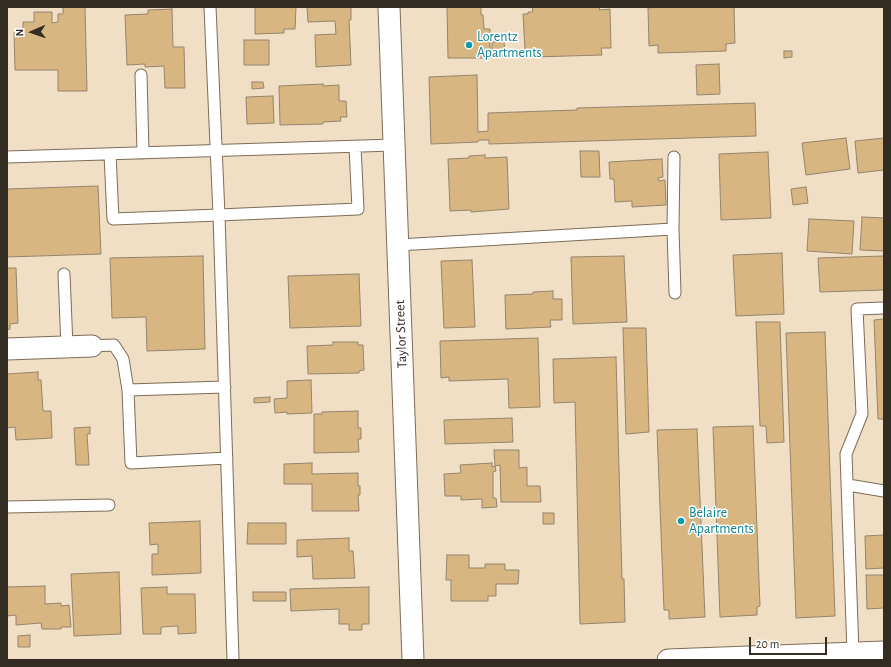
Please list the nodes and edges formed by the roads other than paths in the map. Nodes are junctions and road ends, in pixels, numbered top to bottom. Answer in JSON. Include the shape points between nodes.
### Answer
{"nodes":[{"id":1,"x":210,"y":7,"type":"edge"},
{"id":2,"x":389,"y":7,"type":"edge"},
{"id":3,"x":140,"y":75,"type":"dead end"},
{"id":4,"x":394,"y":145,"type":"junction"},
{"id":5,"x":355,"y":147,"type":"junction"},
{"id":6,"x":217,"y":151,"type":"junction"},
{"id":7,"x":143,"y":153,"type":"junction"},
{"id":8,"x":110,"y":154,"type":"junction"},
{"id":9,"x":674,"y":157,"type":"dead end"},
{"id":10,"x":7,"y":158,"type":"edge"},
{"id":11,"x":218,"y":215,"type":"junction"},
{"id":12,"x":673,"y":229,"type":"junction"},
{"id":13,"x":398,"y":245,"type":"junction"},
{"id":14,"x":64,"y":274,"type":"dead end"},
{"id":15,"x":675,"y":293,"type":"dead end"},
{"id":16,"x":884,"y":308,"type":"edge"},
{"id":17,"x":92,"y":346,"type":"joint"},
{"id":18,"x":67,"y":347,"type":"junction"},
{"id":19,"x":7,"y":349,"type":"edge"},
{"id":20,"x":224,"y":386,"type":"junction"},
{"id":21,"x":128,"y":390,"type":"junction"},
{"id":22,"x":227,"y":458,"type":"junction"},
{"id":23,"x":848,"y":485,"type":"junction"},
{"id":24,"x":884,"y":491,"type":"edge"},
{"id":25,"x":109,"y":504,"type":"dead end"},
{"id":26,"x":7,"y":507,"type":"edge"},
{"id":27,"x":884,"y":652,"type":"edge"},
{"id":28,"x":853,"y":653,"type":"junction"},
{"id":29,"x":233,"y":660,"type":"edge"},
{"id":30,"x":413,"y":660,"type":"edge"},
{"id":31,"x":668,"y":660,"type":"edge"}],
"edges":[{"from":1,"to":6,"type":"lane"},
{"from":2,"to":4,"type":"street","name":"Taylor Street"},
{"from":3,"to":7,"type":"lane"},
{"from":4,"to":5,"type":"lane"},
{"from":4,"to":13,"type":"street","name":"Taylor Street"},
{"from":5,"to":6,"type":"lane"},
{"from":5,"to":11,"type":"lane","via":[[358,209]]},
{"from":6,"to":7,"type":"lane"},
{"from":6,"to":11,"type":"lane"},
{"from":7,"to":8,"type":"lane"},
{"from":8,"to":10,"type":"lane"},
{"from":8,"to":11,"type":"lane","via":[[113,219]]},
{"from":9,"to":12,"type":"lane"},
{"from":11,"to":20,"type":"lane"},
{"from":12,"to":13,"type":"lane"},
{"from":12,"to":15,"type":"lane"},
{"from":13,"to":30,"type":"street","name":"Taylor Street"},
{"from":14,"to":18,"type":"lane"},
{"from":16,"to":23,"type":"lane","via":[[857,309],[862,414],[846,454]]},
{"from":17,"to":18,"type":"street"},
{"from":17,"to":21,"type":"lane","via":[[114,345],[123,359]]},
{"from":18,"to":19,"type":"street"},
{"from":20,"to":21,"type":"lane"},
{"from":20,"to":22,"type":"lane"},
{"from":21,"to":22,"type":"lane","via":[[131,463]]},
{"from":22,"to":29,"type":"lane"},
{"from":23,"to":24,"type":"lane"},
{"from":23,"to":28,"type":"lane"},
{"from":25,"to":26,"type":"lane"},
{"from":27,"to":28,"type":"street"},
{"from":28,"to":31,"type":"street"}]}
